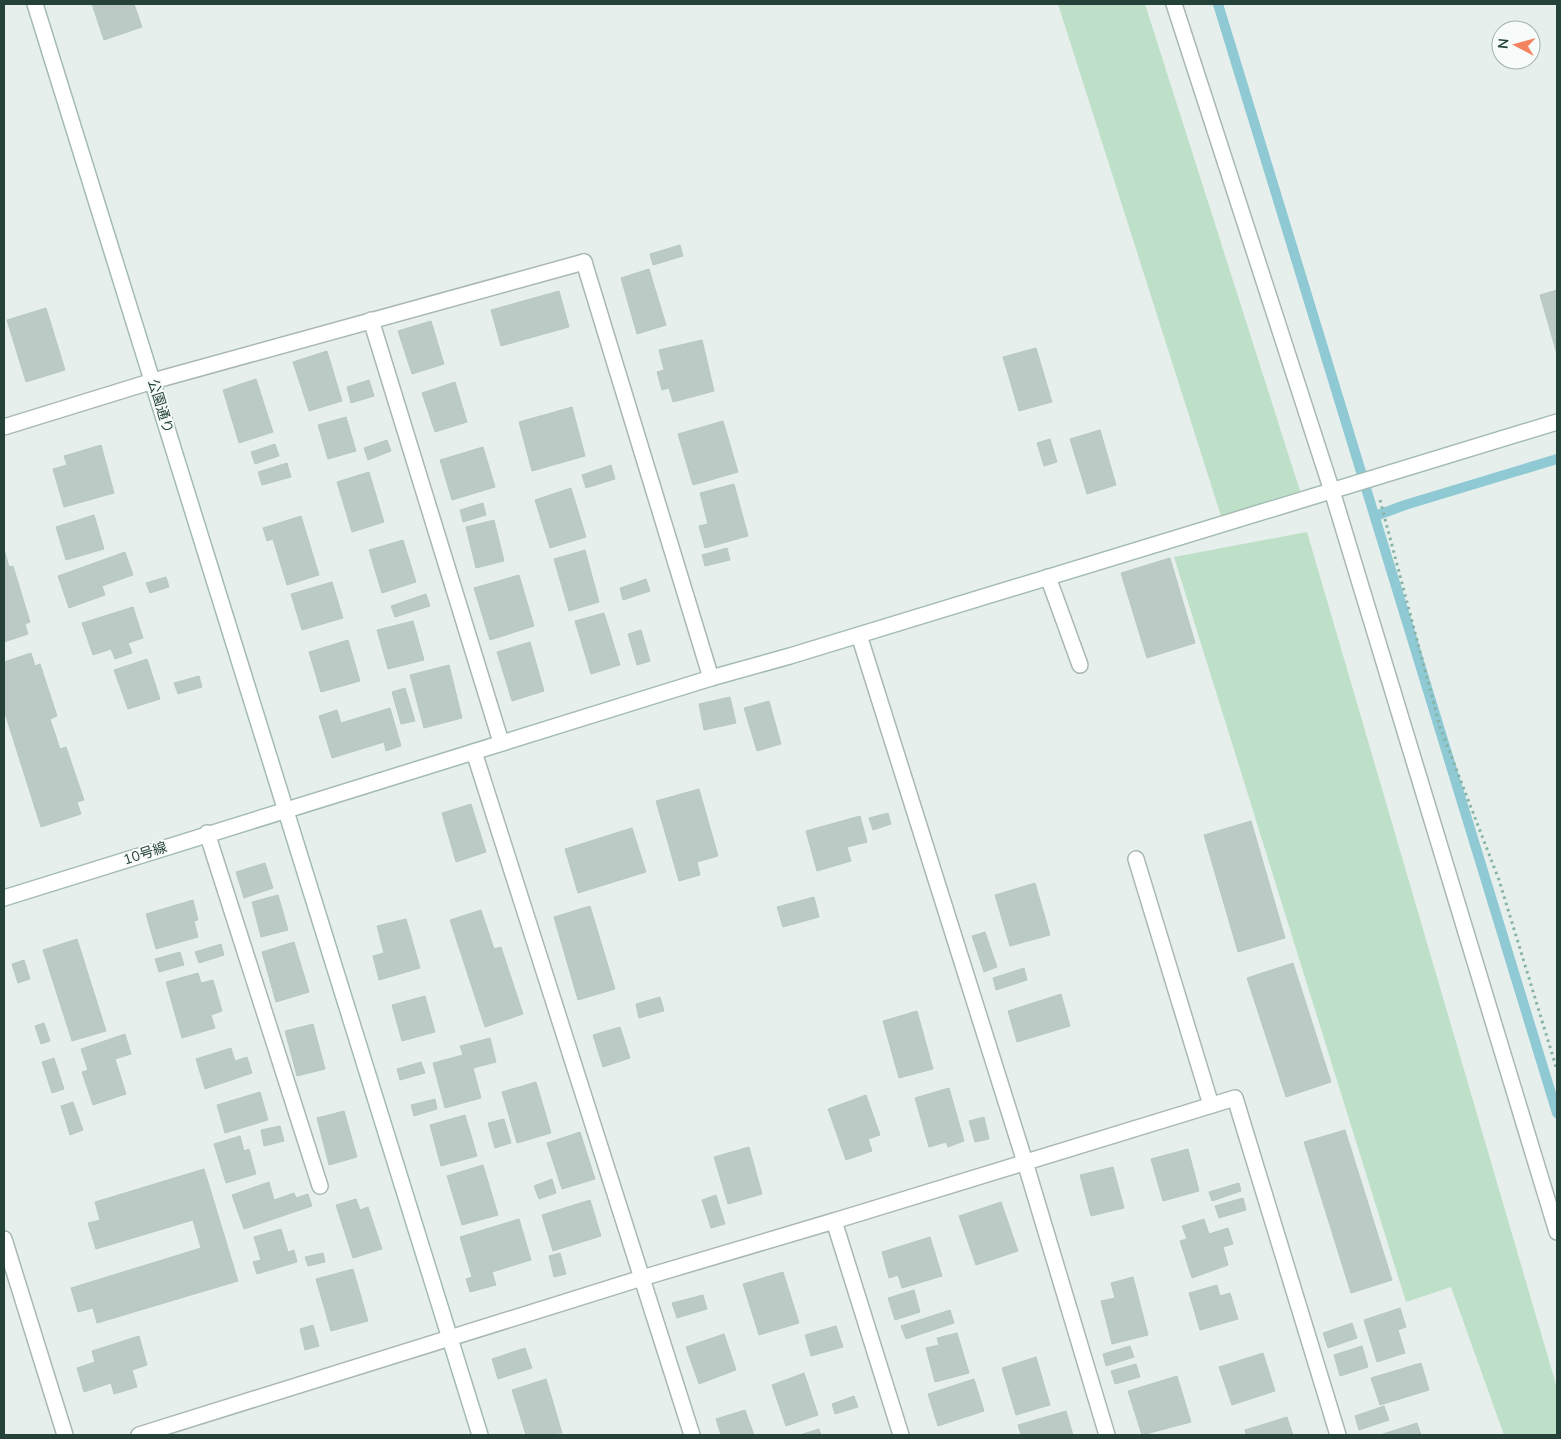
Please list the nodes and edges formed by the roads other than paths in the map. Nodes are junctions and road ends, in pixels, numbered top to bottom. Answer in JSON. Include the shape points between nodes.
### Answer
{"nodes":[{"id":1,"x":35,"y":4,"type":"edge"},
{"id":2,"x":1174,"y":4,"type":"edge"},
{"id":3,"x":372,"y":320,"type":"junction"},
{"id":4,"x":153,"y":381,"type":"junction"},
{"id":5,"x":1557,"y":422,"type":"edge"},
{"id":6,"x":4,"y":427,"type":"edge"},
{"id":7,"x":1332,"y":490,"type":"junction"},
{"id":8,"x":1048,"y":577,"type":"junction"},
{"id":9,"x":859,"y":635,"type":"junction"},
{"id":10,"x":1080,"y":665,"type":"dead end"},
{"id":11,"x":711,"y":678,"type":"junction"},
{"id":12,"x":501,"y":742,"type":"junction"},
{"id":13,"x":474,"y":752,"type":"junction"},
{"id":14,"x":286,"y":809,"type":"junction"},
{"id":15,"x":207,"y":833,"type":"junction"},
{"id":16,"x":1136,"y":859,"type":"dead end"},
{"id":17,"x":4,"y":898,"type":"edge"},
{"id":18,"x":1210,"y":1105,"type":"junction"},
{"id":19,"x":1025,"y":1162,"type":"junction"},
{"id":20,"x":320,"y":1186,"type":"dead end"},
{"id":21,"x":834,"y":1221,"type":"junction"},
{"id":22,"x":1557,"y":1232,"type":"edge"},
{"id":23,"x":4,"y":1239,"type":"edge"},
{"id":24,"x":642,"y":1278,"type":"junction"},
{"id":25,"x":449,"y":1339,"type":"junction"},
{"id":26,"x":65,"y":1435,"type":"edge"},
{"id":27,"x":139,"y":1435,"type":"edge"},
{"id":28,"x":480,"y":1435,"type":"edge"},
{"id":29,"x":692,"y":1435,"type":"edge"},
{"id":30,"x":902,"y":1435,"type":"edge"},
{"id":31,"x":1107,"y":1435,"type":"edge"},
{"id":32,"x":1338,"y":1435,"type":"edge"}],
"edges":[{"from":1,"to":4,"type":"street","name":"公園通り"},
{"from":2,"to":7,"type":"street"},
{"from":3,"to":4,"type":"street"},
{"from":3,"to":11,"type":"street","via":[[584,262]]},
{"from":3,"to":12,"type":"street"},
{"from":4,"to":6,"type":"street"},
{"from":4,"to":14,"type":"street","name":"公園通り"},
{"from":5,"to":7,"type":"street","name":"10号線"},
{"from":7,"to":8,"type":"street","name":"10号線"},
{"from":7,"to":22,"type":"street"},
{"from":8,"to":9,"type":"street","name":"10号線"},
{"from":8,"to":10,"type":"street"},
{"from":9,"to":11,"type":"street","name":"10号線"},
{"from":9,"to":19,"type":"street"},
{"from":11,"to":12,"type":"street","name":"10号線"},
{"from":12,"to":13,"type":"street","name":"10号線"},
{"from":13,"to":14,"type":"street","name":"10号線"},
{"from":13,"to":24,"type":"street"},
{"from":14,"to":15,"type":"street","name":"10号線"},
{"from":14,"to":25,"type":"street","name":"公園通り"},
{"from":15,"to":17,"type":"street","name":"10号線"},
{"from":15,"to":20,"type":"street"},
{"from":16,"to":18,"type":"street"},
{"from":18,"to":19,"type":"street"},
{"from":18,"to":32,"type":"street","via":[[1235,1098]]},
{"from":19,"to":21,"type":"street"},
{"from":19,"to":31,"type":"street"},
{"from":21,"to":24,"type":"street"},
{"from":21,"to":30,"type":"street"},
{"from":23,"to":26,"type":"street"},
{"from":24,"to":25,"type":"street"},
{"from":24,"to":29,"type":"street"},
{"from":25,"to":27,"type":"street"},
{"from":25,"to":28,"type":"street","name":"公園通り"}]}
